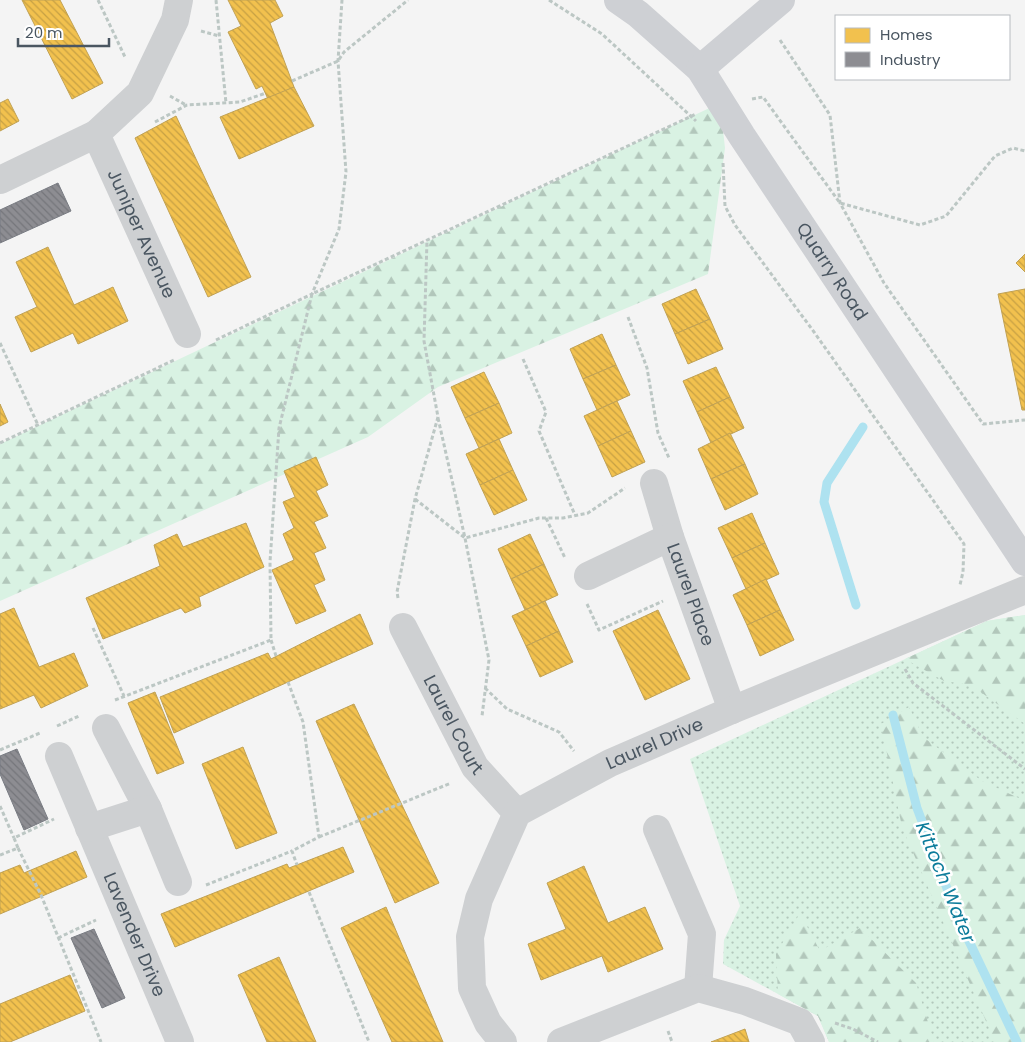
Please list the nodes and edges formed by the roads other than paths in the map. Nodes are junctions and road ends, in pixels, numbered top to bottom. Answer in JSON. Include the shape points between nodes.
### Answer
{"nodes":[{"id":1,"x":178,"y":0,"type":"edge"},
{"id":2,"x":618,"y":0,"type":"edge"},
{"id":3,"x":771,"y":8,"type":"edge"},
{"id":4,"x":700,"y":69,"type":"junction"},
{"id":5,"x":96,"y":134,"type":"junction"},
{"id":6,"x":0,"y":180,"type":"edge"},
{"id":7,"x":193,"y":344,"type":"road end"},
{"id":8,"x":651,"y":478,"type":"road end"},
{"id":9,"x":670,"y":537,"type":"junction"},
{"id":10,"x":1025,"y":562,"type":"edge"},
{"id":11,"x":588,"y":576,"type":"dead end"},
{"id":12,"x":1025,"y":590,"type":"edge"},
{"id":13,"x":403,"y":627,"type":"road end"},
{"id":14,"x":732,"y":710,"type":"junction"},
{"id":15,"x":106,"y":728,"type":"road end"},
{"id":16,"x":59,"y":756,"type":"dead end"},
{"id":17,"x":148,"y":809,"type":"junction"},
{"id":18,"x":517,"y":813,"type":"junction"},
{"id":19,"x":85,"y":817,"type":"junction"},
{"id":20,"x":657,"y":829,"type":"dead end"},
{"id":21,"x":178,"y":882,"type":"dead end"},
{"id":22,"x":698,"y":988,"type":"junction"},
{"id":23,"x":806,"y":1032,"type":"edge"},
{"id":24,"x":180,"y":1042,"type":"edge"},
{"id":25,"x":503,"y":1042,"type":"edge"},
{"id":26,"x":562,"y":1042,"type":"edge"}],
"edges":[{"from":1,"to":5,"type":"street","via":[[176,20],[140,93]]},
{"from":2,"to":4,"type":"street","name":"Quarry Road"},
{"from":3,"to":4,"type":"street"},
{"from":4,"to":10,"type":"street","name":"Quarry Road"},
{"from":5,"to":6,"type":"street"},
{"from":5,"to":7,"type":"street","name":"Juniper Avenue"},
{"from":8,"to":9,"type":"street"},
{"from":9,"to":11,"type":"street","name":"Laurel Place"},
{"from":9,"to":14,"type":"street","name":"Laurel Place"},
{"from":12,"to":14,"type":"street","name":"Laurel Drive"},
{"from":13,"to":18,"type":"street","name":"Laurel Court","via":[[480,771]]},
{"from":14,"to":18,"type":"street","name":"Laurel Drive","via":[[610,763]]},
{"from":15,"to":17,"type":"street"},
{"from":16,"to":19,"type":"street","name":"Lavender Drive"},
{"from":17,"to":19,"type":"street"},
{"from":17,"to":21,"type":"street"},
{"from":18,"to":25,"type":"street","via":[[479,899],[470,937],[472,988],[488,1023]]},
{"from":19,"to":24,"type":"street","name":"Lavender Drive"},
{"from":20,"to":22,"type":"street","via":[[702,934]]},
{"from":22,"to":23,"type":"street","via":[[745,1001]]},
{"from":22,"to":26,"type":"street"}]}
